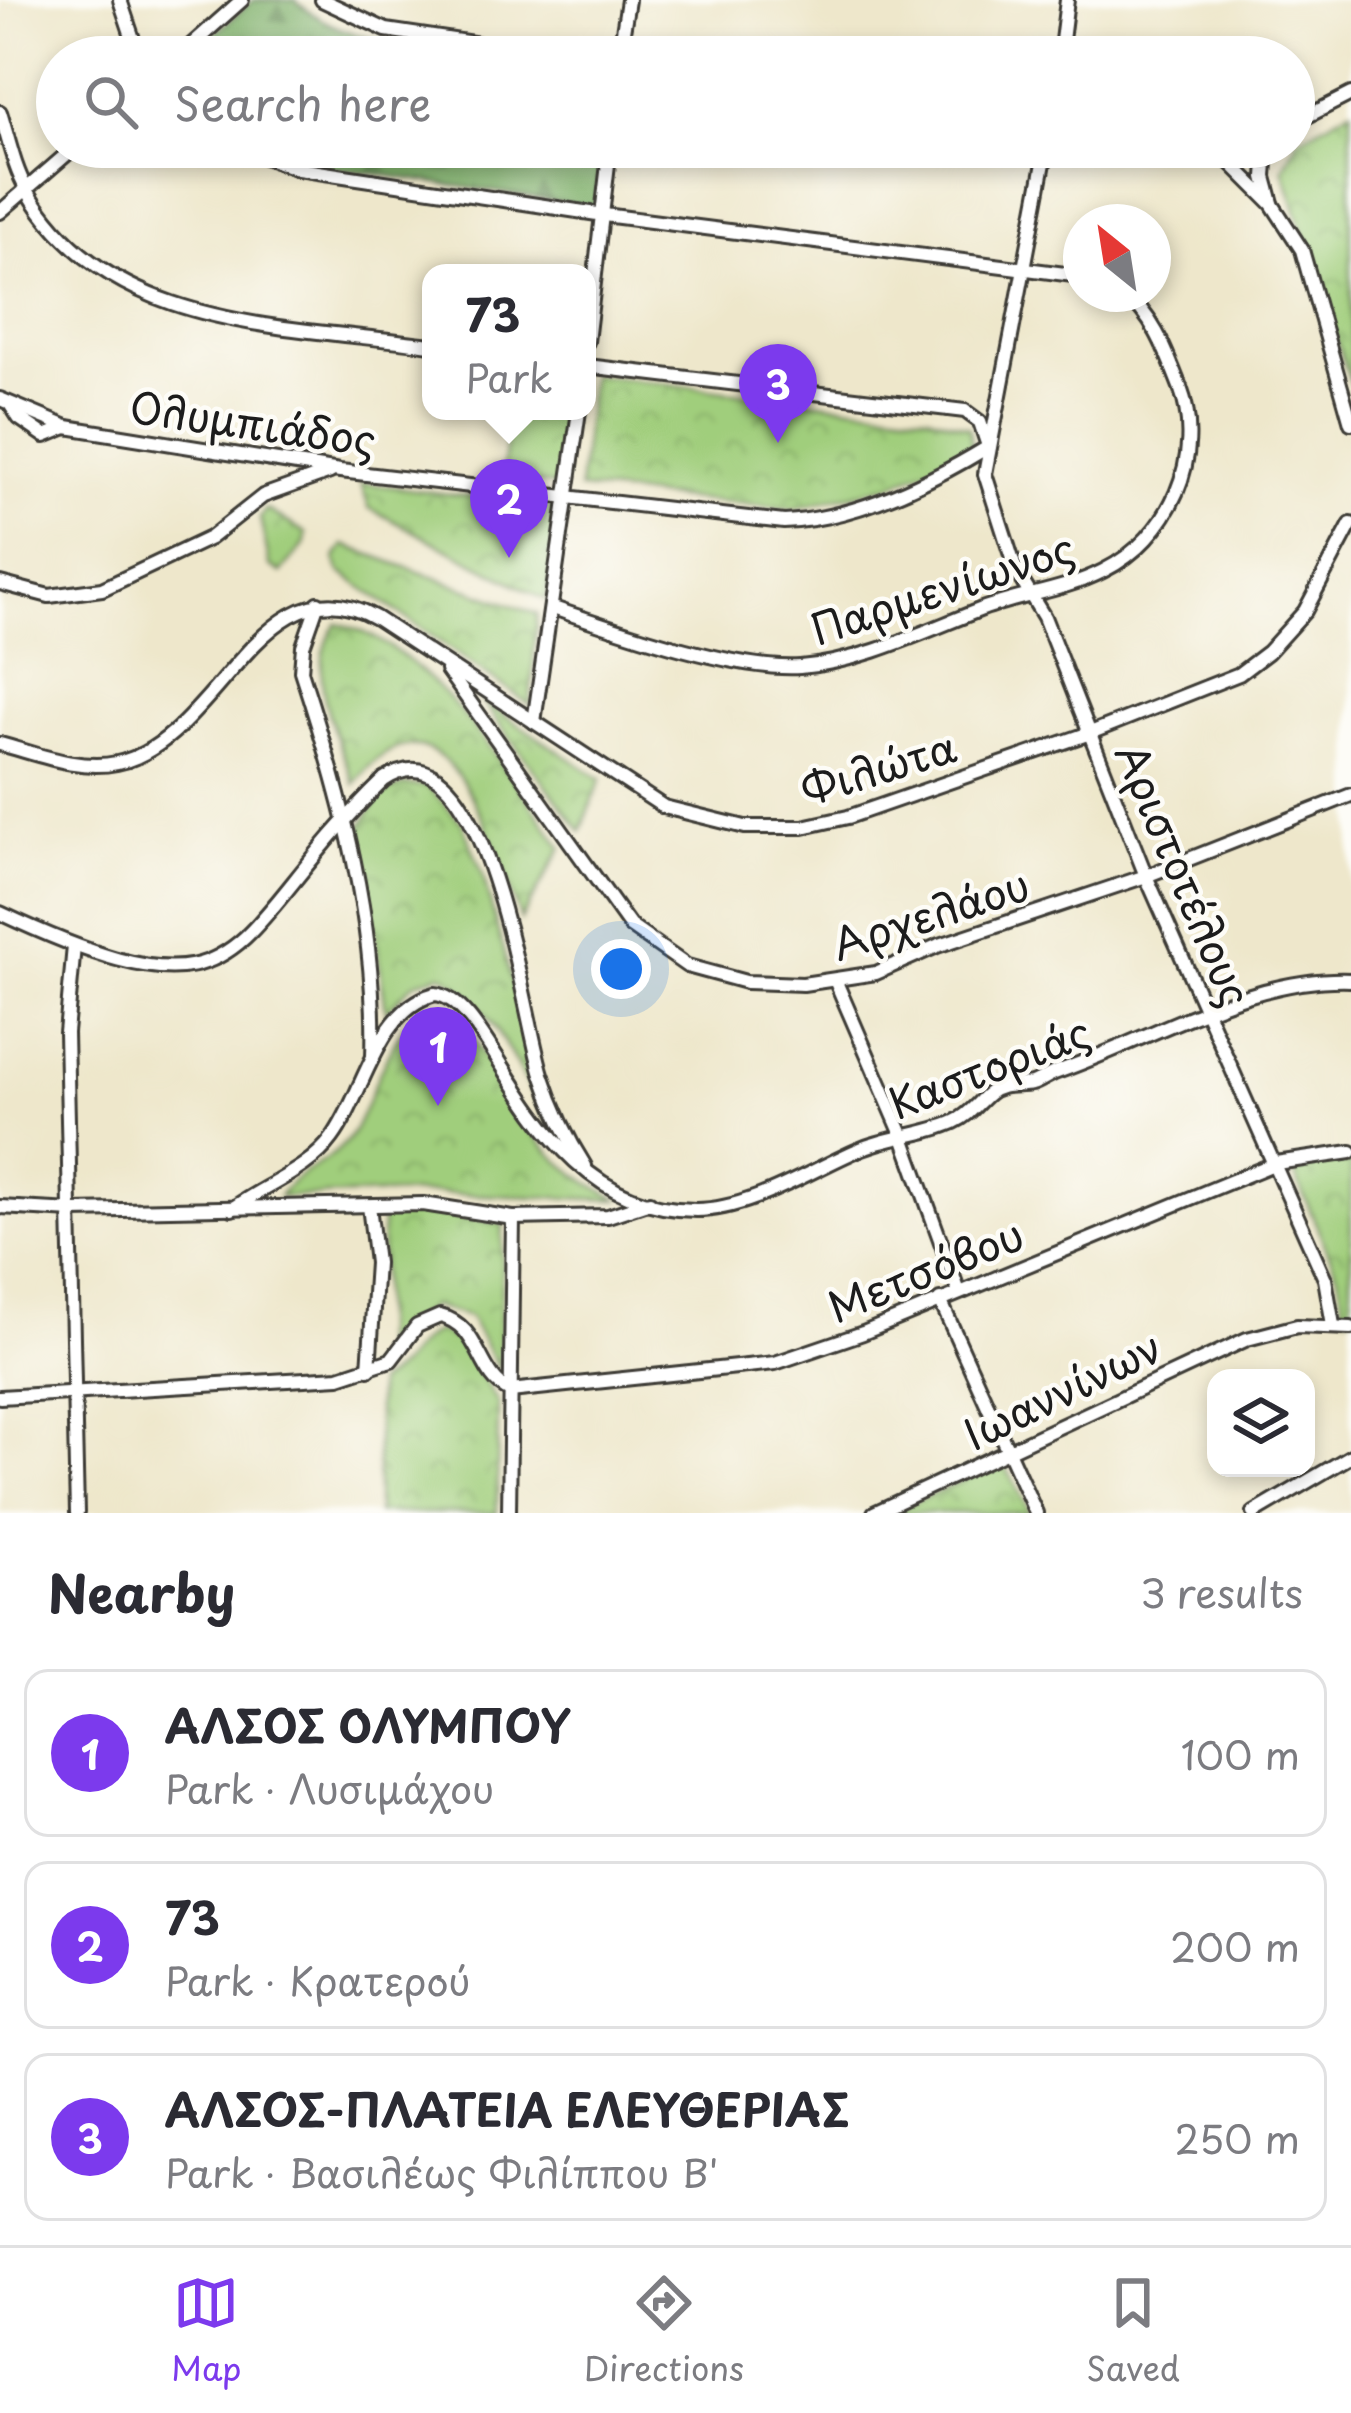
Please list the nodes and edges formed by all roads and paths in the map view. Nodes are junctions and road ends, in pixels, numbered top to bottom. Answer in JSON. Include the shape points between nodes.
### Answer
{"nodes":[{"id":1,"x":120,"y":0,"type":"edge"},
{"id":2,"x":242,"y":0,"type":"edge"},
{"id":3,"x":322,"y":0,"type":"edge"},
{"id":4,"x":628,"y":0,"type":"edge"},
{"id":5,"x":1067,"y":0,"type":"edge"},
{"id":6,"x":132,"y":36,"type":"edge"},
{"id":7,"x":202,"y":36,"type":"edge"},
{"id":8,"x":426,"y":36,"type":"edge"},
{"id":9,"x":622,"y":36,"type":"edge"},
{"id":10,"x":1063,"y":36,"type":"edge"},
{"id":11,"x":1351,"y":94,"type":"edge"},
{"id":12,"x":0,"y":112,"type":"edge"},
{"id":13,"x":1315,"y":112,"type":"edge"},
{"id":14,"x":51,"y":168,"type":"edge"},
{"id":15,"x":295,"y":168,"type":"edge"},
{"id":16,"x":608,"y":168,"type":"edge"},
{"id":17,"x":1044,"y":168,"type":"edge"},
{"id":18,"x":1236,"y":168,"type":"edge"},
{"id":19,"x":1266,"y":168,"type":"edge"},
{"id":20,"x":26,"y":190,"type":"junction"},
{"id":21,"x":1272,"y":204,"type":"junction"},
{"id":22,"x":0,"y":212,"type":"edge"},
{"id":23,"x":604,"y":215,"type":"junction"},
{"id":24,"x":1024,"y":266,"type":"junction"},
{"id":25,"x":1063,"y":273,"type":"edge"},
{"id":26,"x":596,"y":275,"type":"edge"},
{"id":27,"x":1140,"y":312,"type":"edge"},
{"id":28,"x":422,"y":344,"type":"edge"},
{"id":29,"x":596,"y":367,"type":"edge"},
{"id":30,"x":4,"y":401,"type":"edge"},
{"id":31,"x":578,"y":420,"type":"edge"},
{"id":32,"x":1351,"y":423,"type":"edge"},
{"id":33,"x":988,"y":447,"type":"junction"},
{"id":34,"x":340,"y":471,"type":"junction"},
{"id":35,"x":569,"y":498,"type":"junction"},
{"id":36,"x":1351,"y":524,"type":"edge"},
{"id":37,"x":0,"y":583,"type":"edge"},
{"id":38,"x":1029,"y":594,"type":"junction"},
{"id":39,"x":319,"y":603,"type":"junction"},
{"id":40,"x":553,"y":608,"type":"junction"},
{"id":41,"x":443,"y":664,"type":"junction"},
{"id":42,"x":534,"y":722,"type":"junction"},
{"id":43,"x":1090,"y":733,"type":"junction"},
{"id":44,"x":0,"y":744,"type":"edge"},
{"id":45,"x":1351,"y":795,"type":"edge"},
{"id":46,"x":348,"y":820,"type":"junction"},
{"id":47,"x":1146,"y":876,"type":"junction"},
{"id":48,"x":0,"y":913,"type":"edge"},
{"id":49,"x":74,"y":946,"type":"junction"},
{"id":50,"x":1351,"y":980,"type":"edge"},
{"id":51,"x":836,"y":982,"type":"junction"},
{"id":52,"x":1208,"y":1012,"type":"junction"},
{"id":53,"x":373,"y":1059,"type":"junction"},
{"id":54,"x":903,"y":1137,"type":"junction"},
{"id":55,"x":1351,"y":1152,"type":"edge"},
{"id":56,"x":1276,"y":1163,"type":"junction"},
{"id":57,"x":589,"y":1172,"type":"junction"},
{"id":58,"x":651,"y":1201,"type":"junction"},
{"id":59,"x":369,"y":1206,"type":"junction"},
{"id":60,"x":0,"y":1207,"type":"edge"},
{"id":61,"x":232,"y":1209,"type":"junction"},
{"id":62,"x":73,"y":1211,"type":"junction"},
{"id":63,"x":513,"y":1217,"type":"junction"},
{"id":64,"x":959,"y":1292,"type":"junction"},
{"id":65,"x":940,"y":1300,"type":"junction"},
{"id":66,"x":1333,"y":1325,"type":"junction"},
{"id":67,"x":1351,"y":1328,"type":"edge"},
{"id":68,"x":369,"y":1369,"type":"junction"},
{"id":69,"x":75,"y":1390,"type":"junction"},
{"id":70,"x":510,"y":1391,"type":"junction"},
{"id":71,"x":0,"y":1396,"type":"edge"},
{"id":72,"x":1006,"y":1455,"type":"junction"},
{"id":73,"x":1351,"y":1456,"type":"edge"},
{"id":74,"x":76,"y":1513,"type":"edge"},
{"id":75,"x":509,"y":1513,"type":"edge"},
{"id":76,"x":874,"y":1513,"type":"edge"},
{"id":77,"x":1036,"y":1513,"type":"edge"},
{"id":78,"x":1254,"y":1513,"type":"edge"}],
"edges":[{"from":1,"to":6,"type":"street"},
{"from":2,"to":7,"type":"street"},
{"from":3,"to":8,"type":"street","via":[[386,30]]},
{"from":4,"to":9,"type":"street"},
{"from":5,"to":10,"type":"street"},
{"from":11,"to":13,"type":"street"},
{"from":12,"to":20,"type":"street"},
{"from":14,"to":20,"type":"street"},
{"from":15,"to":23,"type":"street"},
{"from":16,"to":23,"type":"street"},
{"from":17,"to":24,"type":"street","name":"Αριστοτέλους"},
{"from":18,"to":21,"type":"street"},
{"from":19,"to":21,"type":"street"},
{"from":20,"to":22,"type":"street"},
{"from":20,"to":28,"type":"street","via":[[73,248],[148,296],[202,316]]},
{"from":21,"to":32,"type":"street","via":[[1302,250]]},
{"from":23,"to":24,"type":"street"},
{"from":23,"to":26,"type":"street"},
{"from":24,"to":25,"type":"street"},
{"from":24,"to":33,"type":"street","name":"Αριστοτέλους"},
{"from":27,"to":38,"type":"street","name":"Παρμενίωνος","via":[[1187,409],[1190,442],[1176,496],[1111,567]]},
{"from":29,"to":33,"type":"street","via":[[965,411],[980,422]]},
{"from":30,"to":34,"type":"street","name":"Ολυμπιάδος","via":[[67,427]]},
{"from":31,"to":35,"type":"street"},
{"from":33,"to":35,"type":"street","name":"Ολυμπιάδος","via":[[928,479],[797,521]]},
{"from":33,"to":38,"type":"street","name":"Αριστοτέλους","via":[[991,499]]},
{"from":34,"to":35,"type":"street","name":"Ολυμπιάδος"},
{"from":34,"to":37,"type":"street","via":[[263,496],[219,533],[102,589],[49,596]]},
{"from":35,"to":40,"type":"street"},
{"from":36,"to":43,"type":"street","name":"Φιλώτα","via":[[1305,611],[1268,652],[1198,694]]},
{"from":38,"to":40,"type":"street","name":"Παρμενίωνος","via":[[795,667],[654,639]]},
{"from":38,"to":43,"type":"street","name":"Αριστοτέλους"},
{"from":39,"to":41,"type":"street","name":"Φιλώτα","via":[[368,613]]},
{"from":39,"to":44,"type":"street","via":[[279,621],[234,673],[134,758],[84,766]]},
{"from":39,"to":46,"type":"street","via":[[302,671]]},
{"from":40,"to":42,"type":"street"},
{"from":41,"to":42,"type":"street","name":"Φιλώτα"},
{"from":41,"to":51,"type":"street","name":"Αρχελάου","via":[[621,914],[653,946],[730,980]]},
{"from":42,"to":43,"type":"street","name":"Φιλώτα","via":[[664,807],[757,828],[848,817]]},
{"from":43,"to":47,"type":"street","name":"Αριστοτέλους"},
{"from":45,"to":47,"type":"street","name":"Αρχελάου"},
{"from":46,"to":49,"type":"street","via":[[263,926],[207,964],[135,967]]},
{"from":46,"to":53,"type":"street","via":[[376,978]]},
{"from":46,"to":57,"type":"street","via":[[384,780],[410,768],[431,770],[457,796],[493,878],[541,1072]]},
{"from":47,"to":51,"type":"street","name":"Αρχελάου"},
{"from":47,"to":52,"type":"street","name":"Αριστοτέλους"},
{"from":48,"to":49,"type":"street"},
{"from":49,"to":62,"type":"street","via":[[66,1033]]},
{"from":50,"to":52,"type":"street","name":"Καστοριάς","via":[[1285,986]]},
{"from":51,"to":54,"type":"street"},
{"from":52,"to":54,"type":"street","name":"Καστοριάς","via":[[1094,1062],[1006,1086],[957,1121]]},
{"from":52,"to":56,"type":"street","name":"Αριστοτέλους"},
{"from":53,"to":57,"type":"street","name":"Καστοριάς","via":[[418,1002],[435,994],[457,1000],[536,1122]]},
{"from":53,"to":61,"type":"street","via":[[332,1139]]},
{"from":54,"to":58,"type":"street","name":"Καστοριάς","via":[[711,1208]]},
{"from":54,"to":64,"type":"street"},
{"from":55,"to":56,"type":"street","name":"Μετσόβου"},
{"from":56,"to":64,"type":"street","name":"Μετσόβου"},
{"from":56,"to":66,"type":"street","name":"Αριστοτέλους","via":[[1325,1279]]},
{"from":57,"to":58,"type":"street","name":"Καστοριάς"},
{"from":58,"to":63,"type":"street","name":"Καστοριάς","via":[[608,1216]]},
{"from":59,"to":61,"type":"street","name":"Καστοριάς"},
{"from":59,"to":63,"type":"street","name":"Καστοριάς","via":[[447,1205]]},
{"from":59,"to":68,"type":"street","via":[[376,1263]]},
{"from":60,"to":62,"type":"street","name":"Καστοριάς"},
{"from":61,"to":62,"type":"street","name":"Καστοριάς"},
{"from":62,"to":69,"type":"street"},
{"from":63,"to":70,"type":"street"},
{"from":64,"to":65,"type":"street","name":"Μετσόβου"},
{"from":65,"to":70,"type":"street","name":"Μετσόβου","via":[[758,1367]]},
{"from":65,"to":72,"type":"street"},
{"from":66,"to":67,"type":"street","name":"Ιωαννίνων"},
{"from":66,"to":72,"type":"street","name":"Ιωαννίνων","via":[[1247,1339]]},
{"from":68,"to":69,"type":"street","via":[[315,1381]]},
{"from":68,"to":70,"type":"street","via":[[396,1355],[421,1323],[445,1317],[465,1330]]},
{"from":69,"to":71,"type":"street"},
{"from":69,"to":74,"type":"street"},
{"from":70,"to":75,"type":"street"},
{"from":72,"to":76,"type":"street","name":"Ιωαννίνων"},
{"from":72,"to":77,"type":"street"},
{"from":73,"to":78,"type":"street"}]}
